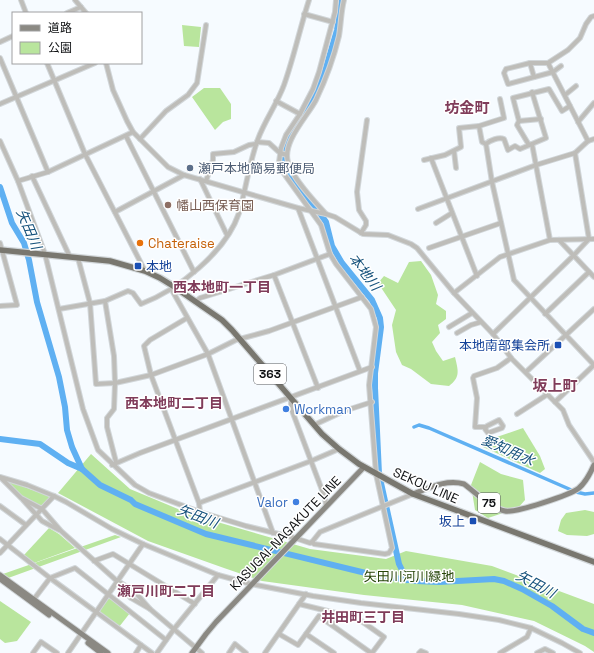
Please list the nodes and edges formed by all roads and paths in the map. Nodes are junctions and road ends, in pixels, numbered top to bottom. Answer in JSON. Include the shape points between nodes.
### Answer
{"nodes":[{"id":1,"x":21,"y":0,"type":"edge"},
{"id":2,"x":75,"y":0,"type":"edge"},
{"id":3,"x":309,"y":0,"type":"edge"},
{"id":4,"x":336,"y":0,"type":"edge"},
{"id":5,"x":344,"y":0,"type":"edge"},
{"id":6,"x":81,"y":7,"type":"junction"},
{"id":7,"x":26,"y":12,"type":"edge"},
{"id":8,"x":69,"y":12,"type":"edge"},
{"id":9,"x":85,"y":12,"type":"edge"},
{"id":10,"x":304,"y":14,"type":"junction"},
{"id":11,"x":594,"y":16,"type":"edge"},
{"id":12,"x":333,"y":22,"type":"junction"},
{"id":13,"x":206,"y":25,"type":"dead end"},
{"id":14,"x":12,"y":36,"type":"edge"},
{"id":15,"x":0,"y":42,"type":"edge"},
{"id":16,"x":0,"y":58,"type":"edge"},
{"id":17,"x":530,"y":63,"type":"junction"},
{"id":18,"x":548,"y":63,"type":"junction"},
{"id":19,"x":47,"y":64,"type":"edge"},
{"id":20,"x":93,"y":64,"type":"edge"},
{"id":21,"x":106,"y":64,"type":"edge"},
{"id":22,"x":561,"y":66,"type":"dead end"},
{"id":23,"x":553,"y":72,"type":"junction"},
{"id":24,"x":534,"y":77,"type":"junction"},
{"id":25,"x":55,"y":80,"type":"junction"},
{"id":26,"x":576,"y":86,"type":"dead end"},
{"id":27,"x":532,"y":92,"type":"junction"},
{"id":28,"x":565,"y":95,"type":"junction"},
{"id":29,"x":17,"y":96,"type":"junction"},
{"id":30,"x":500,"y":99,"type":"dead end"},
{"id":31,"x":276,"y":101,"type":"junction"},
{"id":32,"x":594,"y":103,"type":"edge"},
{"id":33,"x":0,"y":104,"type":"edge"},
{"id":34,"x":570,"y":106,"type":"junction"},
{"id":35,"x":300,"y":114,"type":"junction"},
{"id":36,"x":368,"y":120,"type":"dead end"},
{"id":37,"x":541,"y":120,"type":"junction"},
{"id":38,"x":519,"y":121,"type":"junction"},
{"id":39,"x":578,"y":122,"type":"junction"},
{"id":40,"x":479,"y":126,"type":"junction"},
{"id":41,"x":133,"y":132,"type":"junction"},
{"id":42,"x":126,"y":136,"type":"junction"},
{"id":43,"x":594,"y":139,"type":"edge"},
{"id":44,"x":140,"y":140,"type":"junction"},
{"id":45,"x":0,"y":141,"type":"edge"},
{"id":46,"x":588,"y":141,"type":"junction"},
{"id":47,"x":256,"y":143,"type":"junction"},
{"id":48,"x":486,"y":144,"type":"junction"},
{"id":49,"x":530,"y":145,"type":"junction"},
{"id":50,"x":454,"y":151,"type":"junction"},
{"id":51,"x":575,"y":153,"type":"junction"},
{"id":52,"x":85,"y":154,"type":"junction"},
{"id":53,"x":280,"y":154,"type":"junction"},
{"id":54,"x":287,"y":155,"type":"junction"},
{"id":55,"x":431,"y":158,"type":"junction"},
{"id":56,"x":424,"y":160,"type":"dead end"},
{"id":57,"x":536,"y":165,"type":"junction"},
{"id":58,"x":456,"y":168,"type":"dead end"},
{"id":59,"x":48,"y":172,"type":"junction"},
{"id":60,"x":184,"y":175,"type":"junction"},
{"id":61,"x":32,"y":176,"type":"junction"},
{"id":62,"x":200,"y":179,"type":"junction"},
{"id":63,"x":18,"y":180,"type":"junction"},
{"id":64,"x":206,"y":181,"type":"junction"},
{"id":65,"x":492,"y":182,"type":"junction"},
{"id":66,"x":154,"y":192,"type":"junction"},
{"id":67,"x":244,"y":192,"type":"junction"},
{"id":68,"x":446,"y":198,"type":"junction"},
{"id":69,"x":298,"y":208,"type":"junction"},
{"id":70,"x":418,"y":209,"type":"dead end"},
{"id":71,"x":310,"y":210,"type":"junction"},
{"id":72,"x":115,"y":212,"type":"junction"},
{"id":73,"x":452,"y":213,"type":"junction"},
{"id":74,"x":326,"y":214,"type":"junction"},
{"id":75,"x":436,"y":223,"type":"dead end"},
{"id":76,"x":500,"y":223,"type":"junction"},
{"id":77,"x":361,"y":233,"type":"junction"},
{"id":78,"x":227,"y":235,"type":"junction"},
{"id":79,"x":461,"y":236,"type":"junction"},
{"id":80,"x":592,"y":239,"type":"edge"},
{"id":81,"x":550,"y":240,"type":"junction"},
{"id":82,"x":559,"y":240,"type":"junction"},
{"id":83,"x":0,"y":243,"type":"edge"},
{"id":84,"x":429,"y":248,"type":"dead end"},
{"id":85,"x":2,"y":250,"type":"edge"},
{"id":86,"x":43,"y":254,"type":"junction"},
{"id":87,"x":330,"y":254,"type":"junction"},
{"id":88,"x":508,"y":254,"type":"junction"},
{"id":89,"x":574,"y":256,"type":"junction"},
{"id":90,"x":70,"y":257,"type":"junction"},
{"id":91,"x":78,"y":258,"type":"junction"},
{"id":92,"x":318,"y":258,"type":"junction"},
{"id":93,"x":145,"y":270,"type":"junction"},
{"id":94,"x":194,"y":272,"type":"junction"},
{"id":95,"x":589,"y":272,"type":"junction"},
{"id":96,"x":274,"y":275,"type":"junction"},
{"id":97,"x":477,"y":276,"type":"junction"},
{"id":98,"x":594,"y":277,"type":"edge"},
{"id":99,"x":173,"y":286,"type":"junction"},
{"id":100,"x":454,"y":293,"type":"junction"},
{"id":101,"x":362,"y":297,"type":"junction"},
{"id":102,"x":530,"y":298,"type":"junction"},
{"id":103,"x":105,"y":301,"type":"junction"},
{"id":104,"x":195,"y":302,"type":"junction"},
{"id":105,"x":90,"y":303,"type":"junction"},
{"id":106,"x":0,"y":306,"type":"edge"},
{"id":107,"x":337,"y":307,"type":"junction"},
{"id":108,"x":59,"y":309,"type":"junction"},
{"id":109,"x":594,"y":309,"type":"edge"},
{"id":110,"x":472,"y":313,"type":"junction"},
{"id":111,"x":545,"y":314,"type":"junction"},
{"id":112,"x":187,"y":318,"type":"junction"},
{"id":113,"x":481,"y":322,"type":"junction"},
{"id":114,"x":292,"y":323,"type":"junction"},
{"id":115,"x":449,"y":326,"type":"dead end"},
{"id":116,"x":457,"y":333,"type":"dead end"},
{"id":117,"x":493,"y":334,"type":"junction"},
{"id":118,"x":566,"y":335,"type":"junction"},
{"id":119,"x":240,"y":338,"type":"junction"},
{"id":120,"x":208,"y":354,"type":"junction"},
{"id":121,"x":511,"y":358,"type":"junction"},
{"id":122,"x":594,"y":365,"type":"edge"},
{"id":123,"x":372,"y":367,"type":"junction"},
{"id":124,"x":360,"y":371,"type":"junction"},
{"id":125,"x":526,"y":372,"type":"junction"},
{"id":126,"x":152,"y":374,"type":"junction"},
{"id":127,"x":115,"y":383,"type":"junction"},
{"id":128,"x":318,"y":388,"type":"junction"},
{"id":129,"x":548,"y":394,"type":"junction"},
{"id":130,"x":291,"y":398,"type":"junction"},
{"id":131,"x":372,"y":402,"type":"junction"},
{"id":132,"x":555,"y":402,"type":"junction"},
{"id":133,"x":517,"y":414,"type":"dead end"},
{"id":134,"x":231,"y":420,"type":"junction"},
{"id":135,"x":314,"y":425,"type":"junction"},
{"id":136,"x":486,"y":428,"type":"dead end"},
{"id":137,"x":175,"y":440,"type":"junction"},
{"id":138,"x":339,"y":449,"type":"junction"},
{"id":139,"x":311,"y":461,"type":"junction"},
{"id":140,"x":594,"y":462,"type":"edge"},
{"id":141,"x":114,"y":464,"type":"junction"},
{"id":142,"x":594,"y":465,"type":"edge"},
{"id":143,"x":364,"y":467,"type":"junction"},
{"id":144,"x":377,"y":475,"type":"junction"},
{"id":145,"x":0,"y":478,"type":"edge"},
{"id":146,"x":254,"y":482,"type":"junction"},
{"id":147,"x":413,"y":494,"type":"junction"},
{"id":148,"x":54,"y":496,"type":"junction"},
{"id":149,"x":21,"y":498,"type":"junction"},
{"id":150,"x":199,"y":503,"type":"junction"},
{"id":151,"x":0,"y":506,"type":"edge"},
{"id":152,"x":326,"y":506,"type":"junction"},
{"id":153,"x":382,"y":507,"type":"junction"},
{"id":154,"x":42,"y":509,"type":"junction"},
{"id":155,"x":200,"y":512,"type":"junction"},
{"id":156,"x":35,"y":514,"type":"junction"},
{"id":157,"x":26,"y":525,"type":"junction"},
{"id":158,"x":61,"y":531,"type":"junction"},
{"id":159,"x":273,"y":533,"type":"junction"},
{"id":160,"x":0,"y":539,"type":"edge"},
{"id":161,"x":294,"y":539,"type":"junction"},
{"id":162,"x":312,"y":542,"type":"junction"},
{"id":163,"x":143,"y":544,"type":"junction"},
{"id":164,"x":8,"y":545,"type":"junction"},
{"id":165,"x":0,"y":553,"type":"edge"},
{"id":166,"x":94,"y":561,"type":"junction"},
{"id":167,"x":594,"y":562,"type":"edge"},
{"id":168,"x":129,"y":563,"type":"junction"},
{"id":169,"x":0,"y":575,"type":"edge"},
{"id":170,"x":218,"y":575,"type":"junction"},
{"id":171,"x":50,"y":578,"type":"junction"},
{"id":172,"x":0,"y":579,"type":"edge"},
{"id":173,"x":117,"y":581,"type":"junction"},
{"id":174,"x":252,"y":584,"type":"junction"},
{"id":175,"x":108,"y":594,"type":"junction"},
{"id":176,"x":306,"y":594,"type":"junction"},
{"id":177,"x":34,"y":599,"type":"junction"},
{"id":178,"x":196,"y":604,"type":"junction"},
{"id":179,"x":299,"y":604,"type":"junction"},
{"id":180,"x":150,"y":609,"type":"junction"},
{"id":181,"x":96,"y":611,"type":"junction"},
{"id":182,"x":340,"y":614,"type":"junction"},
{"id":183,"x":332,"y":625,"type":"junction"},
{"id":184,"x":531,"y":628,"type":"junction"},
{"id":185,"x":174,"y":629,"type":"junction"},
{"id":186,"x":279,"y":634,"type":"junction"},
{"id":187,"x":306,"y":634,"type":"junction"},
{"id":188,"x":81,"y":636,"type":"junction"},
{"id":189,"x":166,"y":640,"type":"junction"},
{"id":190,"x":141,"y":645,"type":"junction"},
{"id":191,"x":196,"y":648,"type":"junction"},
{"id":192,"x":33,"y":653,"type":"edge"},
{"id":193,"x":57,"y":653,"type":"edge"},
{"id":194,"x":68,"y":653,"type":"edge"},
{"id":195,"x":101,"y":653,"type":"edge"},
{"id":196,"x":108,"y":653,"type":"edge"},
{"id":197,"x":136,"y":653,"type":"edge"},
{"id":198,"x":152,"y":653,"type":"edge"},
{"id":199,"x":158,"y":653,"type":"edge"},
{"id":200,"x":192,"y":653,"type":"edge"},
{"id":201,"x":202,"y":653,"type":"edge"},
{"id":202,"x":229,"y":653,"type":"edge"},
{"id":203,"x":246,"y":653,"type":"edge"},
{"id":204,"x":265,"y":653,"type":"edge"},
{"id":205,"x":334,"y":653,"type":"edge"},
{"id":206,"x":372,"y":653,"type":"edge"},
{"id":207,"x":419,"y":653,"type":"edge"},
{"id":208,"x":426,"y":653,"type":"edge"},
{"id":209,"x":500,"y":653,"type":"edge"},
{"id":210,"x":538,"y":653,"type":"edge"},
{"id":211,"x":553,"y":653,"type":"edge"},
{"id":212,"x":579,"y":653,"type":"edge"}],
"edges":[{"from":1,"to":7,"type":"street"},
{"from":2,"to":6,"type":"street"},
{"from":3,"to":10,"type":"street"},
{"from":4,"to":12,"type":"street"},
{"from":5,"to":54,"type":"street","via":[[339,36],[326,75],[316,99],[292,137]]},
{"from":6,"to":8,"type":"street"},
{"from":6,"to":9,"type":"street"},
{"from":10,"to":12,"type":"street"},
{"from":10,"to":31,"type":"street","via":[[288,73]]},
{"from":11,"to":18,"type":"street","via":[[586,24],[580,38],[568,50]]},
{"from":12,"to":35,"type":"street","via":[[319,72]]},
{"from":13,"to":44,"type":"street","via":[[197,83],[188,95],[166,111]]},
{"from":14,"to":15,"type":"street"},
{"from":16,"to":29,"type":"street"},
{"from":17,"to":18,"type":"street"},
{"from":17,"to":24,"type":"street"},
{"from":17,"to":24,"type":"street","via":[[506,69],[504,72],[508,84]]},
{"from":18,"to":23,"type":"street"},
{"from":19,"to":25,"type":"street"},
{"from":20,"to":25,"type":"street"},
{"from":21,"to":41,"type":"street","via":[[113,90]]},
{"from":22,"to":23,"type":"street"},
{"from":23,"to":24,"type":"street"},
{"from":23,"to":28,"type":"street"},
{"from":25,"to":29,"type":"street"},
{"from":25,"to":52,"type":"street"},
{"from":26,"to":28,"type":"street"},
{"from":27,"to":34,"type":"street","via":[[549,89],[562,111]]},
{"from":27,"to":37,"type":"street"},
{"from":27,"to":38,"type":"street","via":[[513,98]]},
{"from":28,"to":34,"type":"street"},
{"from":29,"to":33,"type":"street"},
{"from":29,"to":59,"type":"street"},
{"from":30,"to":40,"type":"street","via":[[504,118]]},
{"from":31,"to":35,"type":"street"},
{"from":31,"to":47,"type":"street"},
{"from":32,"to":39,"type":"street"},
{"from":34,"to":39,"type":"street"},
{"from":35,"to":53,"type":"street","via":[[286,135]]},
{"from":36,"to":77,"type":"street","via":[[357,192],[359,210],[366,221]]},
{"from":37,"to":38,"type":"street"},
{"from":37,"to":49,"type":"street","via":[[546,138]]},
{"from":38,"to":49,"type":"street","via":[[517,125]]},
{"from":39,"to":46,"type":"street"},
{"from":40,"to":48,"type":"street","via":[[482,142]]},
{"from":40,"to":50,"type":"street","via":[[459,128],[461,147]]},
{"from":41,"to":42,"type":"street"},
{"from":41,"to":44,"type":"street"},
{"from":42,"to":52,"type":"street"},
{"from":42,"to":66,"type":"street"},
{"from":43,"to":46,"type":"street"},
{"from":44,"to":60,"type":"street","via":[[168,167]]},
{"from":45,"to":63,"type":"street"},
{"from":46,"to":51,"type":"street"},
{"from":47,"to":53,"type":"street","via":[[269,143]]},
{"from":47,"to":64,"type":"street","via":[[234,152],[213,154]]},
{"from":47,"to":67,"type":"street"},
{"from":48,"to":49,"type":"street","via":[[488,141],[501,138],[504,139],[508,150],[515,146],[520,149]]},
{"from":48,"to":65,"type":"street"},
{"from":49,"to":57,"type":"street"},
{"from":50,"to":55,"type":"street"},
{"from":50,"to":58,"type":"street"},
{"from":51,"to":57,"type":"street"},
{"from":51,"to":80,"type":"street"},
{"from":52,"to":59,"type":"street"},
{"from":52,"to":72,"type":"street"},
{"from":53,"to":54,"type":"street"},
{"from":53,"to":71,"type":"street","via":[[281,169]]},
{"from":54,"to":74,"type":"street","via":[[288,163],[296,176]]},
{"from":55,"to":56,"type":"street"},
{"from":55,"to":68,"type":"street"},
{"from":57,"to":65,"type":"street"},
{"from":57,"to":81,"type":"street"},
{"from":59,"to":61,"type":"street"},
{"from":60,"to":62,"type":"street"},
{"from":60,"to":66,"type":"street"},
{"from":61,"to":63,"type":"street"},
{"from":61,"to":90,"type":"street"},
{"from":62,"to":64,"type":"street"},
{"from":62,"to":78,"type":"street"},
{"from":63,"to":86,"type":"street"},
{"from":64,"to":67,"type":"street"},
{"from":65,"to":68,"type":"street"},
{"from":65,"to":76,"type":"street"},
{"from":66,"to":72,"type":"street"},
{"from":66,"to":94,"type":"street"},
{"from":67,"to":69,"type":"street"},
{"from":67,"to":78,"type":"street","via":[[236,220]]},
{"from":68,"to":70,"type":"street"},
{"from":68,"to":73,"type":"street"},
{"from":69,"to":71,"type":"street"},
{"from":69,"to":92,"type":"street"},
{"from":71,"to":74,"type":"street"},
{"from":71,"to":87,"type":"street","via":[[321,225]]},
{"from":72,"to":93,"type":"street"},
{"from":73,"to":75,"type":"street"},
{"from":73,"to":79,"type":"street"},
{"from":74,"to":77,"type":"street"},
{"from":76,"to":79,"type":"street"},
{"from":76,"to":88,"type":"street"},
{"from":77,"to":100,"type":"street","via":[[388,234],[411,244]]},
{"from":78,"to":94,"type":"street"},
{"from":79,"to":84,"type":"street"},
{"from":79,"to":97,"type":"street"},
{"from":80,"to":82,"type":"street"},
{"from":80,"to":89,"type":"street"},
{"from":81,"to":82,"type":"street"},
{"from":81,"to":88,"type":"street"},
{"from":82,"to":89,"type":"street"},
{"from":83,"to":85,"type":"street"},
{"from":85,"to":86,"type":"highway","number":"363"},
{"from":85,"to":106,"type":"street","via":[[16,305]]},
{"from":86,"to":90,"type":"highway","number":"363"},
{"from":86,"to":108,"type":"street"},
{"from":87,"to":92,"type":"street"},
{"from":87,"to":101,"type":"street"},
{"from":88,"to":97,"type":"street","via":[[500,257]]},
{"from":88,"to":102,"type":"street","via":[[514,280]]},
{"from":89,"to":95,"type":"street"},
{"from":89,"to":102,"type":"street"},
{"from":90,"to":91,"type":"highway","number":"363"},
{"from":91,"to":93,"type":"highway","number":"363","via":[[110,261]]},
{"from":91,"to":105,"type":"street"},
{"from":92,"to":96,"type":"street"},
{"from":92,"to":107,"type":"street"},
{"from":93,"to":99,"type":"highway","number":"363"},
{"from":94,"to":99,"type":"street"},
{"from":95,"to":98,"type":"street"},
{"from":95,"to":111,"type":"street"},
{"from":96,"to":104,"type":"street","via":[[200,298]]},
{"from":96,"to":114,"type":"street"},
{"from":97,"to":100,"type":"street"},
{"from":99,"to":103,"type":"street","via":[[155,299],[141,304],[133,293],[128,291]]},
{"from":99,"to":104,"type":"highway","number":"363"},
{"from":99,"to":112,"type":"street","via":[[173,292]]},
{"from":100,"to":110,"type":"street"},
{"from":101,"to":107,"type":"street"},
{"from":101,"to":123,"type":"street","via":[[372,309],[376,327]]},
{"from":102,"to":111,"type":"street"},
{"from":102,"to":117,"type":"street"},
{"from":103,"to":105,"type":"street"},
{"from":103,"to":127,"type":"street","via":[[114,356]]},
{"from":104,"to":119,"type":"highway","number":"363","via":[[222,320]]},
{"from":105,"to":108,"type":"street"},
{"from":105,"to":127,"type":"street","via":[[96,384]]},
{"from":107,"to":114,"type":"street"},
{"from":107,"to":124,"type":"street"},
{"from":108,"to":141,"type":"street","via":[[73,372],[95,447]]},
{"from":109,"to":118,"type":"street"},
{"from":110,"to":113,"type":"street"},
{"from":110,"to":115,"type":"street"},
{"from":111,"to":118,"type":"street"},
{"from":112,"to":120,"type":"street"},
{"from":112,"to":126,"type":"street","via":[[144,346]]},
{"from":113,"to":116,"type":"street"},
{"from":113,"to":117,"type":"street"},
{"from":114,"to":119,"type":"street"},
{"from":114,"to":128,"type":"street"},
{"from":117,"to":121,"type":"street"},
{"from":118,"to":122,"type":"street"},
{"from":118,"to":125,"type":"street"},
{"from":119,"to":120,"type":"street"},
{"from":119,"to":130,"type":"highway","number":"363"},
{"from":120,"to":126,"type":"street"},
{"from":120,"to":134,"type":"street"},
{"from":121,"to":125,"type":"street"},
{"from":121,"to":136,"type":"street","via":[[497,368],[473,378],[477,398],[475,427]]},
{"from":122,"to":132,"type":"street"},
{"from":123,"to":124,"type":"street"},
{"from":123,"to":131,"type":"street","via":[[369,385]]},
{"from":124,"to":128,"type":"street"},
{"from":125,"to":129,"type":"street"},
{"from":126,"to":127,"type":"street"},
{"from":126,"to":137,"type":"street"},
{"from":127,"to":141,"type":"street","via":[[114,409],[107,418]]},
{"from":128,"to":130,"type":"street"},
{"from":129,"to":132,"type":"street"},
{"from":129,"to":133,"type":"street"},
{"from":130,"to":134,"type":"street"},
{"from":130,"to":135,"type":"highway","number":"363"},
{"from":130,"to":139,"type":"street","via":[[291,408]]},
{"from":131,"to":135,"type":"street","via":[[344,410]]},
{"from":131,"to":144,"type":"street"},
{"from":132,"to":140,"type":"street","via":[[563,410],[569,425]]},
{"from":134,"to":137,"type":"street"},
{"from":134,"to":146,"type":"street"},
{"from":135,"to":138,"type":"highway","number":"363"},
{"from":137,"to":141,"type":"street"},
{"from":137,"to":150,"type":"street"},
{"from":138,"to":139,"type":"street"},
{"from":138,"to":143,"type":"highway","number":"363"},
{"from":139,"to":146,"type":"street"},
{"from":139,"to":152,"type":"street"},
{"from":141,"to":155,"type":"street","via":[[135,485],[149,493]]},
{"from":142,"to":147,"type":"main road","number":"75","via":[[588,479],[569,494],[529,507],[505,511],[486,501],[464,484],[443,484]]},
{"from":143,"to":144,"type":"highway","name":"SEKOU LINE","number":"363"},
{"from":143,"to":152,"type":"main road","name":"KASUGAI-NAGAKUTE LINE"},
{"from":144,"to":147,"type":"highway","name":"SEKOU LINE","number":"363"},
{"from":144,"to":153,"type":"street"},
{"from":145,"to":148,"type":"street"},
{"from":145,"to":149,"type":"street"},
{"from":146,"to":150,"type":"street"},
{"from":146,"to":159,"type":"street"},
{"from":147,"to":153,"type":"street"},
{"from":147,"to":167,"type":"highway","name":"SEKOU LINE","number":"363"},
{"from":148,"to":154,"type":"street"},
{"from":148,"to":163,"type":"street","via":[[112,530]]},
{"from":149,"to":154,"type":"street"},
{"from":149,"to":156,"type":"street"},
{"from":150,"to":155,"type":"street"},
{"from":151,"to":157,"type":"street"},
{"from":152,"to":161,"type":"main road","name":"KASUGAI-NAGAKUTE LINE"},
{"from":153,"to":162,"type":"street","via":[[320,532]]},
{"from":153,"to":162,"type":"street","via":[[392,548],[390,553]]},
{"from":154,"to":156,"type":"street"},
{"from":154,"to":158,"type":"street"},
{"from":155,"to":159,"type":"street"},
{"from":156,"to":157,"type":"street"},
{"from":156,"to":158,"type":"street","via":[[42,521]]},
{"from":157,"to":164,"type":"street"},
{"from":158,"to":166,"type":"street"},
{"from":159,"to":161,"type":"street"},
{"from":160,"to":164,"type":"street"},
{"from":161,"to":162,"type":"street"},
{"from":161,"to":174,"type":"main road","name":"KASUGAI-NAGAKUTE LINE"},
{"from":163,"to":168,"type":"street"},
{"from":163,"to":170,"type":"street"},
{"from":164,"to":165,"type":"street"},
{"from":164,"to":171,"type":"street"},
{"from":166,"to":168,"type":"street","via":[[113,554]]},
{"from":166,"to":173,"type":"street"},
{"from":168,"to":173,"type":"street"},
{"from":168,"to":178,"type":"street"},
{"from":169,"to":177,"type":"main road"},
{"from":170,"to":174,"type":"street"},
{"from":170,"to":178,"type":"street"},
{"from":171,"to":175,"type":"street","via":[[75,568]]},
{"from":171,"to":177,"type":"street"},
{"from":171,"to":181,"type":"street"},
{"from":172,"to":188,"type":"main road"},
{"from":173,"to":175,"type":"street"},
{"from":173,"to":180,"type":"street","via":[[135,592]]},
{"from":173,"to":180,"type":"street","via":[[131,598]]},
{"from":174,"to":176,"type":"street"},
{"from":174,"to":191,"type":"main road","name":"KASUGAI-NAGAKUTE LINE","via":[[209,630]]},
{"from":175,"to":181,"type":"street"},
{"from":175,"to":189,"type":"street"},
{"from":176,"to":179,"type":"street"},
{"from":176,"to":184,"type":"street","via":[[499,620]]},
{"from":177,"to":188,"type":"main road"},
{"from":178,"to":185,"type":"street"},
{"from":179,"to":182,"type":"street"},
{"from":179,"to":186,"type":"street"},
{"from":180,"to":185,"type":"street"},
{"from":181,"to":188,"type":"street"},
{"from":181,"to":190,"type":"street"},
{"from":182,"to":183,"type":"street"},
{"from":182,"to":206,"type":"street","via":[[360,620],[384,638]]},
{"from":183,"to":187,"type":"street","via":[[319,616]]},
{"from":183,"to":206,"type":"street"},
{"from":184,"to":209,"type":"street","via":[[527,637]]},
{"from":184,"to":212,"type":"street"},
{"from":185,"to":189,"type":"street"},
{"from":185,"to":191,"type":"street"},
{"from":186,"to":187,"type":"street","via":[[298,645]]},
{"from":186,"to":204,"type":"street"},
{"from":187,"to":205,"type":"street"},
{"from":188,"to":194,"type":"street"},
{"from":188,"to":195,"type":"main road"},
{"from":188,"to":196,"type":"main road"},
{"from":189,"to":199,"type":"street"},
{"from":190,"to":197,"type":"street"},
{"from":190,"to":198,"type":"street"},
{"from":191,"to":200,"type":"main road","name":"KASUGAI-NAGAKUTE LINE"},
{"from":191,"to":201,"type":"street"},
{"from":192,"to":193,"type":"street","via":[[41,642]]},
{"from":202,"to":203,"type":"street","via":[[235,644]]},
{"from":207,"to":208,"type":"street"},
{"from":210,"to":211,"type":"street","via":[[545,648]]}]}
